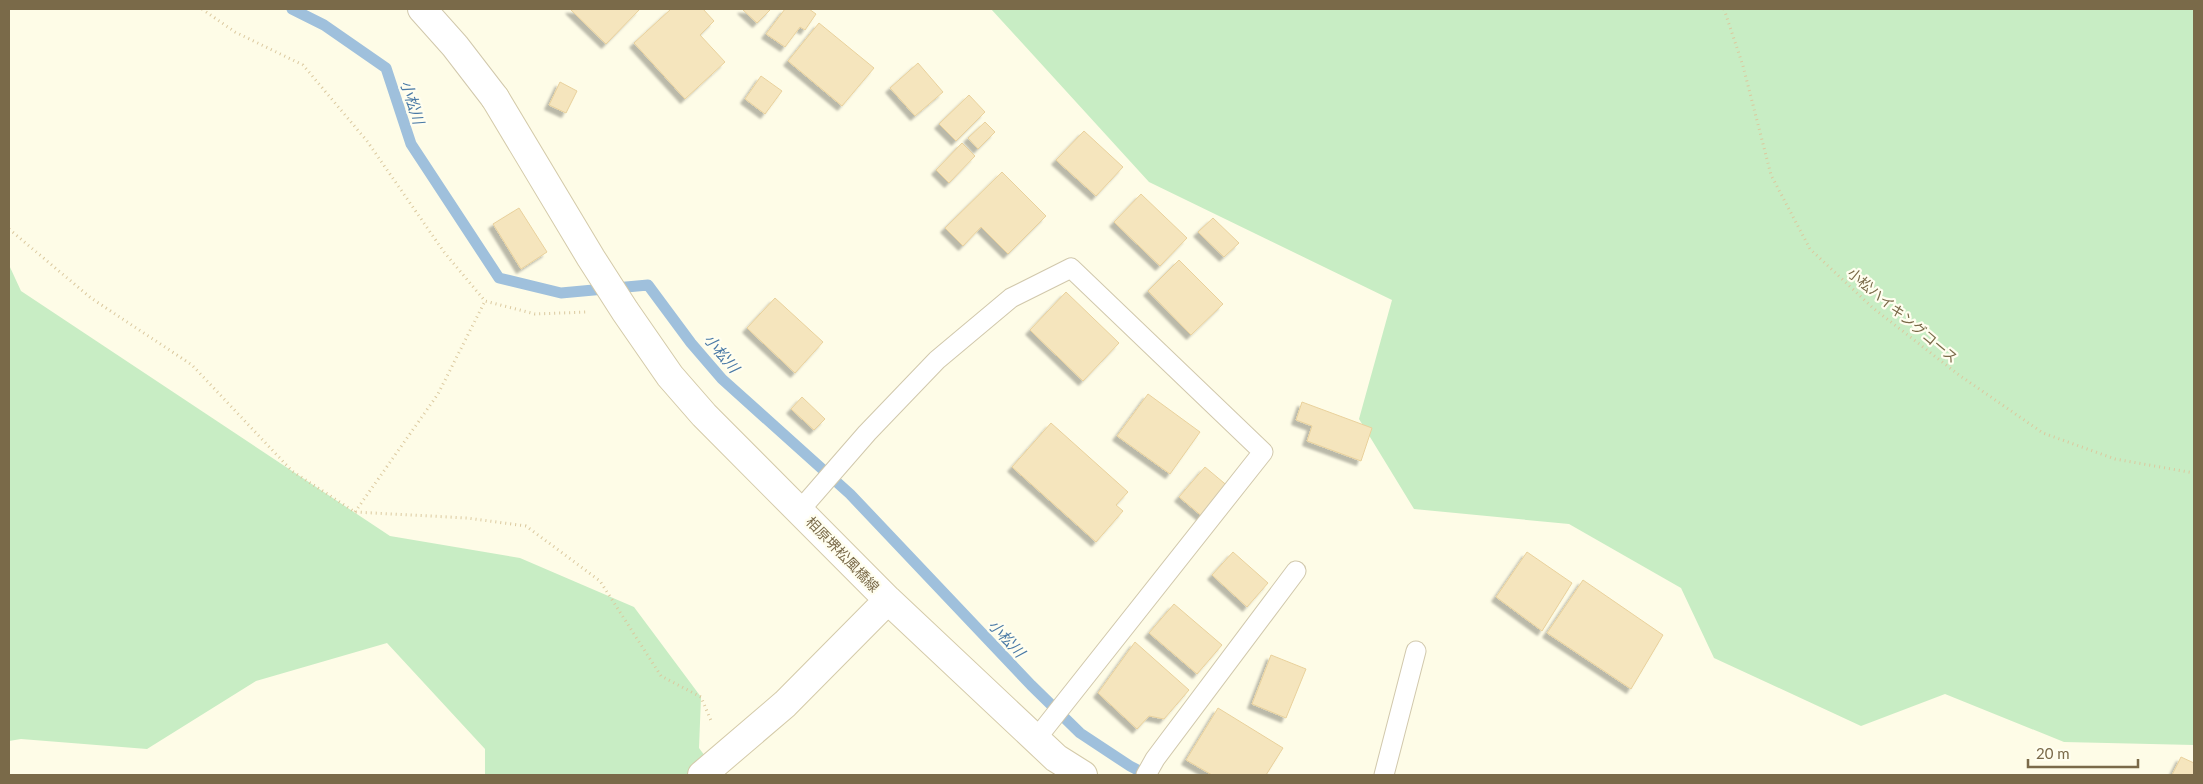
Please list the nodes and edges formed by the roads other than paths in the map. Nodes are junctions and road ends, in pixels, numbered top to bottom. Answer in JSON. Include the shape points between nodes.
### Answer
{"nodes":[{"id":1,"x":422,"y":9,"type":"edge"},
{"id":2,"x":800,"y":510,"type":"junction"},
{"id":3,"x":1296,"y":571,"type":"dead end"},
{"id":4,"x":888,"y":600,"type":"junction"},
{"id":5,"x":1416,"y":651,"type":"dead end"},
{"id":6,"x":1036,"y":739,"type":"junction"},
{"id":7,"x":1151,"y":767,"type":"edge"},
{"id":8,"x":702,"y":775,"type":"edge"},
{"id":9,"x":1082,"y":775,"type":"edge"},
{"id":10,"x":1384,"y":775,"type":"edge"}],
"edges":[{"from":1,"to":2,"type":"street","name":"相原堺松風橋線","via":[[495,98],[591,258],[670,376],[704,415]]},
{"from":2,"to":4,"type":"street","name":"相原堺松風橋線"},
{"from":2,"to":6,"type":"lane","via":[[937,360],[1011,298],[1071,268],[1263,452]]},
{"from":3,"to":7,"type":"lane"},
{"from":4,"to":6,"type":"street","name":"相原堺松風橋線"},
{"from":4,"to":8,"type":"street","via":[[785,704]]},
{"from":5,"to":10,"type":"lane"},
{"from":6,"to":9,"type":"street","name":"相原堺松風橋線","via":[[1056,758]]}]}
